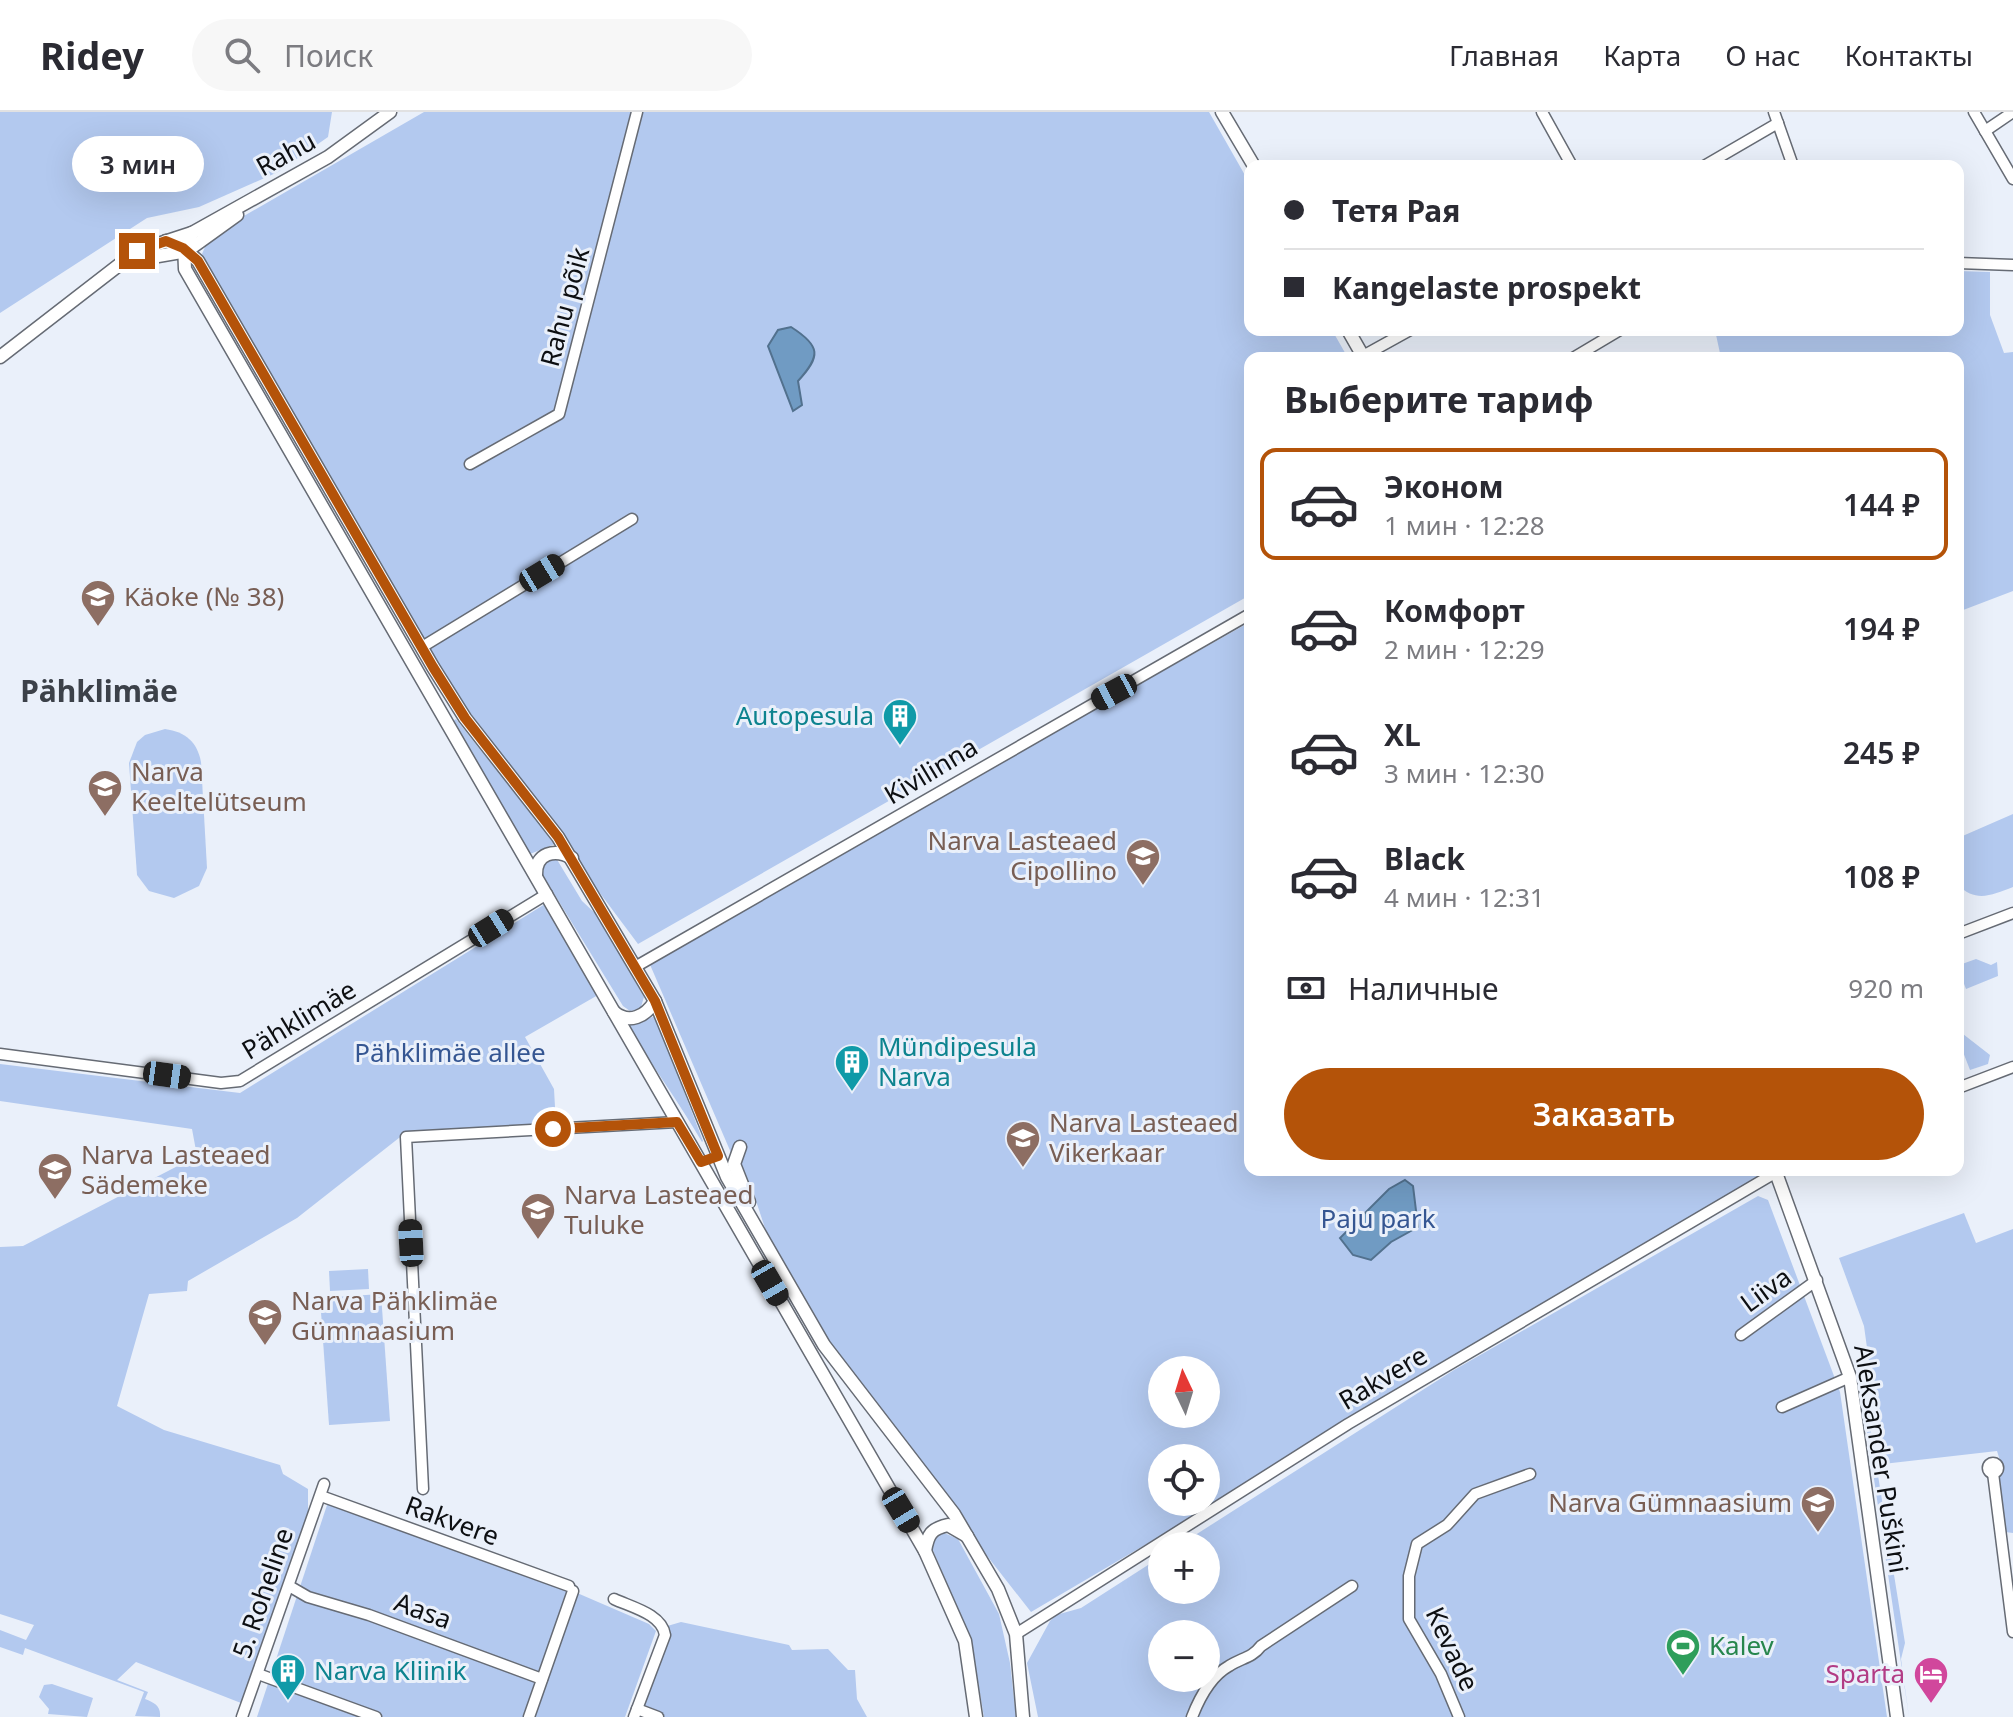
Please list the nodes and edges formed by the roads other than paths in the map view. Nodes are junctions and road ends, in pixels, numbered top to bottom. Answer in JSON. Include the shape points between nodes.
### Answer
{"nodes":[{"id":1,"x":390,"y":112,"type":"edge"},
{"id":2,"x":637,"y":112,"type":"edge"},
{"id":3,"x":1222,"y":112,"type":"edge"},
{"id":4,"x":1542,"y":112,"type":"edge"},
{"id":5,"x":1774,"y":112,"type":"edge"},
{"id":6,"x":1974,"y":112,"type":"edge"},
{"id":7,"x":2013,"y":112,"type":"edge"},
{"id":8,"x":1778,"y":123,"type":"junction"},
{"id":9,"x":1985,"y":131,"type":"junction"},
{"id":10,"x":1250,"y":160,"type":"edge"},
{"id":11,"x":1569,"y":160,"type":"edge"},
{"id":12,"x":1714,"y":160,"type":"edge"},
{"id":13,"x":1791,"y":160,"type":"edge"},
{"id":14,"x":2013,"y":179,"type":"edge"},
{"id":15,"x":197,"y":238,"type":"junction"},
{"id":16,"x":166,"y":241,"type":"junction"},
{"id":17,"x":184,"y":251,"type":"junction"},
{"id":18,"x":147,"y":256,"type":"junction"},
{"id":19,"x":198,"y":261,"type":"junction"},
{"id":20,"x":122,"y":263,"type":"junction"},
{"id":21,"x":1964,"y":263,"type":"edge"},
{"id":22,"x":2013,"y":265,"type":"edge"},
{"id":23,"x":185,"y":269,"type":"junction"},
{"id":24,"x":1400,"y":336,"type":"edge"},
{"id":25,"x":1610,"y":336,"type":"edge"},
{"id":26,"x":1373,"y":352,"type":"edge"},
{"id":27,"x":1583,"y":352,"type":"edge"},
{"id":28,"x":0,"y":357,"type":"edge"},
{"id":29,"x":470,"y":464,"type":"dead end"},
{"id":30,"x":632,"y":519,"type":"dead end"},
{"id":31,"x":1244,"y":617,"type":"edge"},
{"id":32,"x":422,"y":647,"type":"junction"},
{"id":33,"x":572,"y":858,"type":"junction"},
{"id":34,"x":536,"y":876,"type":"junction"},
{"id":35,"x":547,"y":894,"type":"junction"},
{"id":36,"x":2013,"y":913,"type":"edge"},
{"id":37,"x":1964,"y":932,"type":"edge"},
{"id":38,"x":635,"y":967,"type":"junction"},
{"id":39,"x":655,"y":1001,"type":"junction"},
{"id":40,"x":614,"y":1012,"type":"junction"},
{"id":41,"x":0,"y":1054,"type":"edge"},
{"id":42,"x":2013,"y":1067,"type":"edge"},
{"id":43,"x":1964,"y":1086,"type":"edge"},
{"id":44,"x":677,"y":1122,"type":"junction"},
{"id":45,"x":740,"y":1147,"type":"dead end"},
{"id":46,"x":718,"y":1156,"type":"junction"},
{"id":47,"x":701,"y":1162,"type":"junction"},
{"id":48,"x":1769,"y":1176,"type":"edge"},
{"id":49,"x":1779,"y":1176,"type":"edge"},
{"id":50,"x":761,"y":1240,"type":"junction"},
{"id":51,"x":1817,"y":1280,"type":"junction"},
{"id":52,"x":1741,"y":1335,"type":"dead end"},
{"id":53,"x":1850,"y":1377,"type":"junction"},
{"id":54,"x":1782,"y":1407,"type":"dead end"},
{"id":55,"x":1993,"y":1473,"type":"dead end"},
{"id":56,"x":1530,"y":1474,"type":"dead end"},
{"id":57,"x":324,"y":1484,"type":"dead end"},
{"id":58,"x":423,"y":1489,"type":"dead end"},
{"id":59,"x":321,"y":1496,"type":"junction"},
{"id":60,"x":968,"y":1537,"type":"junction"},
{"id":61,"x":925,"y":1551,"type":"junction"},
{"id":62,"x":289,"y":1586,"type":"junction"},
{"id":63,"x":1352,"y":1586,"type":"dead end"},
{"id":64,"x":2010,"y":1588,"type":"edge"},
{"id":65,"x":614,"y":1599,"type":"dead end"},
{"id":66,"x":2013,"y":1632,"type":"edge"},
{"id":67,"x":1016,"y":1634,"type":"junction"},
{"id":68,"x":258,"y":1674,"type":"junction"},
{"id":69,"x":542,"y":1679,"type":"junction"},
{"id":70,"x":636,"y":1713,"type":"edge"},
{"id":71,"x":242,"y":1717,"type":"edge"},
{"id":72,"x":376,"y":1717,"type":"edge"},
{"id":73,"x":529,"y":1717,"type":"edge"},
{"id":74,"x":658,"y":1717,"type":"edge"},
{"id":75,"x":976,"y":1717,"type":"edge"},
{"id":76,"x":1023,"y":1717,"type":"edge"},
{"id":77,"x":1192,"y":1717,"type":"edge"},
{"id":78,"x":1459,"y":1717,"type":"edge"},
{"id":79,"x":1897,"y":1717,"type":"edge"}],
"edges":[{"from":1,"to":15,"type":"main road","name":"Rahu"},
{"from":2,"to":29,"type":"street","name":"Rahu põik","via":[[559,414]]},
{"from":3,"to":10,"type":"main road"},
{"from":4,"to":11,"type":"street"},
{"from":5,"to":8,"type":"street"},
{"from":6,"to":9,"type":"street"},
{"from":7,"to":9,"type":"street"},
{"from":8,"to":12,"type":"street"},
{"from":8,"to":13,"type":"street"},
{"from":9,"to":14,"type":"street"},
{"from":15,"to":16,"type":"main road","name":"Rahu"},
{"from":15,"to":17,"type":"main road","name":"Rahu"},
{"from":15,"to":19,"type":"main road"},
{"from":16,"to":17,"type":"main road"},
{"from":16,"to":20,"type":"main road","name":"Rahu","via":[[137,251]]},
{"from":17,"to":18,"type":"main road","name":"Rahu"},
{"from":17,"to":19,"type":"main road"},
{"from":17,"to":23,"type":"main road"},
{"from":18,"to":20,"type":"main road","name":"Rahu"},
{"from":18,"to":23,"type":"main road"},
{"from":19,"to":32,"type":"main road"},
{"from":20,"to":28,"type":"main road","name":"Rahu"},
{"from":21,"to":22,"type":"street"},
{"from":23,"to":34,"type":"main road"},
{"from":24,"to":26,"type":"street"},
{"from":25,"to":27,"type":"street"},
{"from":30,"to":32,"type":"street"},
{"from":31,"to":38,"type":"street","name":"Kivilinna"},
{"from":32,"to":33,"type":"main road","via":[[465,718]]},
{"from":33,"to":34,"type":"main road","via":[[558,852],[545,855],[536,864]]},
{"from":33,"to":38,"type":"main road"},
{"from":34,"to":35,"type":"main road"},
{"from":35,"to":40,"type":"main road"},
{"from":35,"to":41,"type":"street","name":"Pähklimäe","via":[[240,1081],[221,1083]]},
{"from":36,"to":37,"type":"street"},
{"from":38,"to":39,"type":"main road"},
{"from":39,"to":40,"type":"main road","via":[[635,1018]]},
{"from":39,"to":46,"type":"main road"},
{"from":40,"to":44,"type":"main road"},
{"from":42,"to":43,"type":"street"},
{"from":44,"to":47,"type":"main road"},
{"from":44,"to":58,"type":"street","via":[[406,1137]]},
{"from":45,"to":50,"type":"main road","via":[[734,1164]]},
{"from":46,"to":47,"type":"main road"},
{"from":46,"to":50,"type":"main road"},
{"from":47,"to":61,"type":"main road"},
{"from":48,"to":67,"type":"street","name":"Rakvere","via":[[1348,1424]]},
{"from":49,"to":51,"type":"main road","name":"Aleksander Puškini"},
{"from":50,"to":60,"type":"main road","via":[[841,1369]]},
{"from":51,"to":52,"type":"street","name":"Liiva"},
{"from":51,"to":53,"type":"main road","name":"Aleksander Puškini"},
{"from":53,"to":54,"type":"street"},
{"from":53,"to":79,"type":"main road","name":"Aleksander Puškini"},
{"from":55,"to":64,"type":"street"},
{"from":56,"to":78,"type":"street","name":"Kevade","via":[[1475,1494],[1447,1525],[1417,1544],[1409,1576],[1409,1619]]},
{"from":57,"to":59,"type":"street","name":"5. Roheline"},
{"from":59,"to":62,"type":"street","name":"5. Roheline"},
{"from":59,"to":69,"type":"street","name":"Rakvere","via":[[571,1588]]},
{"from":60,"to":61,"type":"main road","via":[[948,1525],[935,1528]]},
{"from":60,"to":67,"type":"main road"},
{"from":61,"to":75,"type":"main road","via":[[965,1641]]},
{"from":62,"to":68,"type":"street","name":"5. Roheline"},
{"from":62,"to":69,"type":"street","name":"Aasa"},
{"from":63,"to":77,"type":"street","via":[[1253,1655],[1227,1667],[1201,1695]]},
{"from":64,"to":66,"type":"street"},
{"from":65,"to":70,"type":"street","via":[[664,1627]]},
{"from":67,"to":76,"type":"main road"},
{"from":68,"to":71,"type":"street","name":"5. Roheline"},
{"from":68,"to":72,"type":"street"},
{"from":69,"to":73,"type":"street"},
{"from":70,"to":74,"type":"street"}]}
